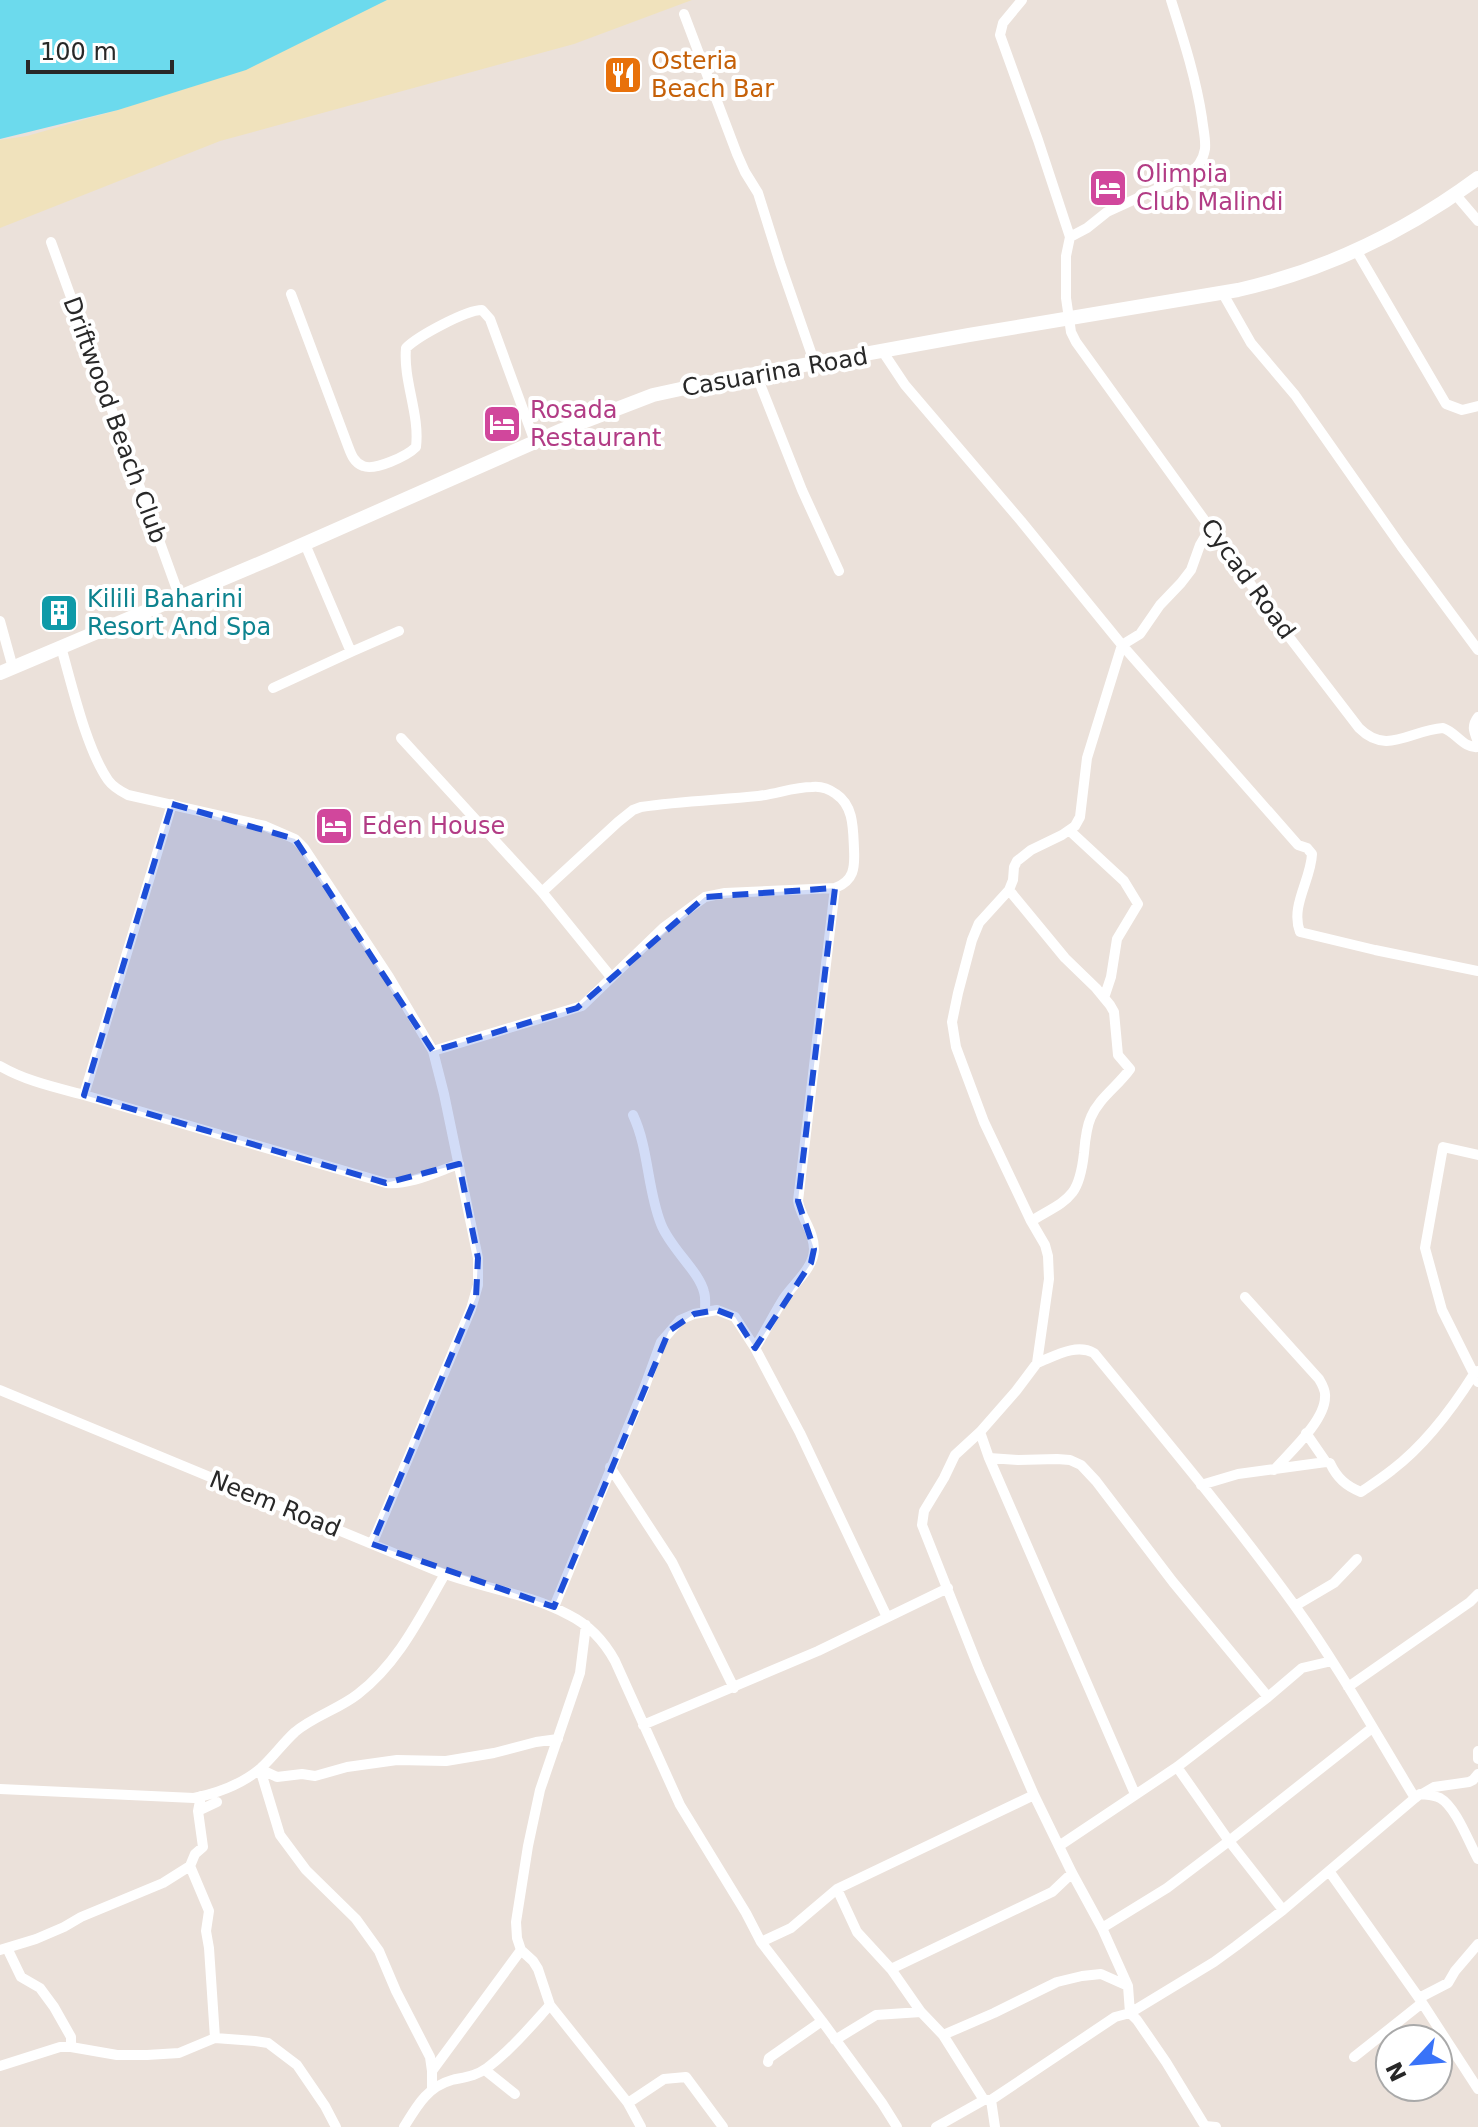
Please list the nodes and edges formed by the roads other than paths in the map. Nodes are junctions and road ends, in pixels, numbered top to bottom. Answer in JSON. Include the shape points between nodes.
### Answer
{"nodes":[{"id":1,"x":1022,"y":0,"type":"edge"},
{"id":2,"x":1171,"y":0,"type":"edge"},
{"id":3,"x":684,"y":14,"type":"dead end"},
{"id":4,"x":1478,"y":178,"type":"edge"},
{"id":5,"x":1455,"y":194,"type":"junction"},
{"id":6,"x":1478,"y":221,"type":"edge"},
{"id":7,"x":1070,"y":237,"type":"junction"},
{"id":8,"x":51,"y":242,"type":"dead end"},
{"id":9,"x":1356,"y":250,"type":"junction"},
{"id":10,"x":1222,"y":292,"type":"junction"},
{"id":11,"x":291,"y":294,"type":"dead end"},
{"id":12,"x":1069,"y":319,"type":"junction"},
{"id":13,"x":883,"y":352,"type":"junction"},
{"id":14,"x":815,"y":364,"type":"junction"},
{"id":15,"x":756,"y":374,"type":"junction"},
{"id":16,"x":1478,"y":406,"type":"edge"},
{"id":17,"x":535,"y":442,"type":"junction"},
{"id":18,"x":1210,"y":528,"type":"junction"},
{"id":19,"x":305,"y":544,"type":"junction"},
{"id":20,"x":839,"y":571,"type":"dead end"},
{"id":21,"x":180,"y":598,"type":"junction"},
{"id":22,"x":0,"y":621,"type":"edge"},
{"id":23,"x":399,"y":631,"type":"dead end"},
{"id":24,"x":1122,"y":645,"type":"junction"},
{"id":25,"x":61,"y":647,"type":"junction"},
{"id":26,"x":1478,"y":650,"type":"edge"},
{"id":27,"x":351,"y":652,"type":"junction"},
{"id":28,"x":7,"y":670,"type":"edge"},
{"id":29,"x":273,"y":688,"type":"dead end"},
{"id":30,"x":1478,"y":717,"type":"edge"},
{"id":31,"x":401,"y":738,"type":"dead end"},
{"id":32,"x":1478,"y":744,"type":"edge"},
{"id":33,"x":172,"y":804,"type":"junction"},
{"id":34,"x":1070,"y":831,"type":"junction"},
{"id":35,"x":835,"y":888,"type":"junction"},
{"id":36,"x":1009,"y":890,"type":"junction"},
{"id":37,"x":542,"y":892,"type":"junction"},
{"id":38,"x":1478,"y":971,"type":"edge"},
{"id":39,"x":611,"y":977,"type":"junction"},
{"id":40,"x":1104,"y":998,"type":"junction"},
{"id":41,"x":433,"y":1051,"type":"junction"},
{"id":42,"x":0,"y":1066,"type":"edge"},
{"id":43,"x":84,"y":1095,"type":"junction"},
{"id":44,"x":633,"y":1115,"type":"dead end"},
{"id":45,"x":1478,"y":1155,"type":"edge"},
{"id":46,"x":459,"y":1164,"type":"junction"},
{"id":47,"x":1031,"y":1221,"type":"junction"},
{"id":48,"x":1245,"y":1297,"type":"dead end"},
{"id":49,"x":705,"y":1311,"type":"junction"},
{"id":50,"x":755,"y":1348,"type":"junction"},
{"id":51,"x":1037,"y":1363,"type":"junction"},
{"id":52,"x":1477,"y":1376,"type":"edge"},
{"id":53,"x":0,"y":1390,"type":"edge"},
{"id":54,"x":980,"y":1432,"type":"junction"},
{"id":55,"x":1306,"y":1433,"type":"junction"},
{"id":56,"x":989,"y":1458,"type":"junction"},
{"id":57,"x":1326,"y":1462,"type":"junction"},
{"id":58,"x":610,"y":1467,"type":"junction"},
{"id":59,"x":1274,"y":1470,"type":"junction"},
{"id":60,"x":1201,"y":1485,"type":"junction"},
{"id":61,"x":372,"y":1544,"type":"junction"},
{"id":62,"x":1357,"y":1559,"type":"dead end"},
{"id":63,"x":445,"y":1574,"type":"junction"},
{"id":64,"x":948,"y":1588,"type":"junction"},
{"id":65,"x":1478,"y":1594,"type":"edge"},
{"id":66,"x":1295,"y":1606,"type":"junction"},
{"id":67,"x":554,"y":1607,"type":"junction"},
{"id":68,"x":887,"y":1617,"type":"junction"},
{"id":69,"x":586,"y":1625,"type":"junction"},
{"id":70,"x":1332,"y":1661,"type":"junction"},
{"id":71,"x":1348,"y":1687,"type":"junction"},
{"id":72,"x":734,"y":1688,"type":"junction"},
{"id":73,"x":1268,"y":1697,"type":"junction"},
{"id":74,"x":643,"y":1725,"type":"junction"},
{"id":75,"x":1372,"y":1728,"type":"junction"},
{"id":76,"x":558,"y":1739,"type":"junction"},
{"id":77,"x":1478,"y":1751,"type":"edge"},
{"id":78,"x":1478,"y":1759,"type":"edge"},
{"id":79,"x":1177,"y":1767,"type":"junction"},
{"id":80,"x":260,"y":1769,"type":"junction"},
{"id":81,"x":1478,"y":1774,"type":"edge"},
{"id":82,"x":0,"y":1789,"type":"edge"},
{"id":83,"x":1135,"y":1794,"type":"junction"},
{"id":84,"x":1034,"y":1795,"type":"junction"},
{"id":85,"x":201,"y":1796,"type":"junction"},
{"id":86,"x":1418,"y":1796,"type":"junction"},
{"id":87,"x":217,"y":1802,"type":"dead end"},
{"id":88,"x":198,"y":1811,"type":"junction"},
{"id":89,"x":1229,"y":1841,"type":"junction"},
{"id":90,"x":1059,"y":1846,"type":"junction"},
{"id":91,"x":1478,"y":1859,"type":"edge"},
{"id":92,"x":190,"y":1866,"type":"junction"},
{"id":93,"x":1329,"y":1871,"type":"junction"},
{"id":94,"x":1072,"y":1873,"type":"junction"},
{"id":95,"x":837,"y":1889,"type":"junction"},
{"id":96,"x":1283,"y":1910,"type":"junction"},
{"id":97,"x":1102,"y":1928,"type":"junction"},
{"id":98,"x":761,"y":1942,"type":"junction"},
{"id":99,"x":1478,"y":1944,"type":"edge"},
{"id":100,"x":4,"y":1949,"type":"edge"},
{"id":101,"x":521,"y":1950,"type":"junction"},
{"id":102,"x":891,"y":1969,"type":"junction"},
{"id":103,"x":1128,"y":1986,"type":"junction"},
{"id":104,"x":1421,"y":2000,"type":"junction"},
{"id":105,"x":550,"y":2005,"type":"junction"},
{"id":106,"x":921,"y":2012,"type":"junction"},
{"id":107,"x":1130,"y":2013,"type":"junction"},
{"id":108,"x":822,"y":2021,"type":"junction"},
{"id":109,"x":943,"y":2035,"type":"junction"},
{"id":110,"x":215,"y":2038,"type":"junction"},
{"id":111,"x":835,"y":2040,"type":"junction"},
{"id":112,"x":71,"y":2047,"type":"junction"},
{"id":113,"x":1354,"y":2057,"type":"dead end"},
{"id":114,"x":768,"y":2062,"type":"dead end"},
{"id":115,"x":0,"y":2066,"type":"edge"},
{"id":116,"x":485,"y":2070,"type":"junction"},
{"id":117,"x":432,"y":2071,"type":"junction"},
{"id":118,"x":432,"y":2088,"type":"junction"},
{"id":119,"x":1478,"y":2089,"type":"edge"},
{"id":120,"x":515,"y":2094,"type":"dead end"},
{"id":121,"x":988,"y":2100,"type":"junction"},
{"id":122,"x":628,"y":2103,"type":"junction"},
{"id":123,"x":336,"y":2127,"type":"edge"},
{"id":124,"x":404,"y":2127,"type":"edge"},
{"id":125,"x":641,"y":2127,"type":"edge"},
{"id":126,"x":723,"y":2127,"type":"edge"},
{"id":127,"x":897,"y":2127,"type":"edge"},
{"id":128,"x":936,"y":2127,"type":"edge"},
{"id":129,"x":995,"y":2127,"type":"edge"},
{"id":130,"x":1207,"y":2127,"type":"edge"}],
"edges":[{"from":1,"to":7,"type":"street","via":[[1000,35]]},
{"from":2,"to":7,"type":"street","via":[[1199,100],[1205,137],[1201,162],[1188,175],[1107,212]]},
{"from":3,"to":14,"type":"street","via":[[737,154],[758,193]]},
{"from":4,"to":5,"type":"street","name":"Casuarina Road"},
{"from":5,"to":6,"type":"street"},
{"from":5,"to":9,"type":"street","name":"Casuarina Road","via":[[1393,234]]},
{"from":7,"to":12,"type":"street","name":"Cycad Road"},
{"from":8,"to":21,"type":"street","name":"Driftwood Beach Club"},
{"from":9,"to":10,"type":"street","name":"Casuarina Road","via":[[1265,284]]},
{"from":9,"to":16,"type":"street","via":[[1446,404],[1462,410]]},
{"from":10,"to":12,"type":"street","name":"Casuarina Road"},
{"from":10,"to":26,"type":"street","via":[[1251,343],[1295,395]]},
{"from":11,"to":17,"type":"street","via":[[353,459],[364,467],[416,447],[406,348],[471,311],[482,310],[490,319]]},
{"from":12,"to":13,"type":"street","name":"Casuarina Road"},
{"from":12,"to":18,"type":"street","name":"Cycad Road","via":[[1087,359]]},
{"from":13,"to":14,"type":"street","name":"Casuarina Road"},
{"from":13,"to":24,"type":"street"},
{"from":14,"to":15,"type":"street","name":"Casuarina Road"},
{"from":15,"to":17,"type":"street","name":"Casuarina Road","via":[[653,395]]},
{"from":15,"to":20,"type":"street"},
{"from":17,"to":19,"type":"street","name":"Casuarina Road"},
{"from":18,"to":24,"type":"street","via":[[1191,570],[1140,634]]},
{"from":18,"to":32,"type":"street","name":"Cycad Road","via":[[1368,737],[1381,742],[1443,728],[1468,746]]},
{"from":19,"to":21,"type":"street","name":"Casuarina Road"},
{"from":19,"to":27,"type":"street"},
{"from":21,"to":25,"type":"street","name":"Casuarina Road"},
{"from":22,"to":28,"type":"street"},
{"from":23,"to":27,"type":"street"},
{"from":24,"to":34,"type":"street","via":[[1087,758],[1080,817]]},
{"from":24,"to":38,"type":"street","via":[[1298,845],[1312,854],[1296,916],[1300,932]]},
{"from":25,"to":28,"type":"street","name":"Casuarina Road"},
{"from":25,"to":33,"type":"street","via":[[85,727],[109,781],[128,795]]},
{"from":27,"to":29,"type":"street"},
{"from":30,"to":32,"type":"street"},
{"from":31,"to":37,"type":"street"},
{"from":33,"to":41,"type":"street","via":[[265,826],[295,839]]},
{"from":33,"to":43,"type":"street"},
{"from":34,"to":36,"type":"street","via":[[1017,861]]},
{"from":34,"to":40,"type":"street","via":[[1124,881],[1138,904],[1117,939]]},
{"from":35,"to":37,"type":"street","via":[[853,875],[851,813],[838,795],[814,786],[633,810]]},
{"from":35,"to":39,"type":"street","via":[[705,897]]},
{"from":35,"to":50,"type":"street","via":[[798,1201],[814,1249],[811,1263]]},
{"from":36,"to":40,"type":"street"},
{"from":36,"to":47,"type":"street","via":[[979,923],[952,1022],[984,1122]]},
{"from":37,"to":39,"type":"street"},
{"from":39,"to":41,"type":"street","via":[[577,1008]]},
{"from":40,"to":47,"type":"street","via":[[1114,1012],[1118,1055],[1130,1069],[1091,1115],[1076,1189]]},
{"from":41,"to":46,"type":"street"},
{"from":42,"to":43,"type":"street","via":[[20,1078]]},
{"from":43,"to":46,"type":"street","via":[[386,1183],[410,1181]]},
{"from":44,"to":49,"type":"street","via":[[661,1224],[698,1279]]},
{"from":45,"to":52,"type":"street","via":[[1443,1147],[1425,1248],[1442,1310]]},
{"from":46,"to":61,"type":"street","via":[[478,1258],[476,1297]]},
{"from":47,"to":51,"type":"street","via":[[1048,1256]]},
{"from":48,"to":55,"type":"street","via":[[1324,1389],[1321,1412]]},
{"from":49,"to":50,"type":"street","via":[[735,1317]]},
{"from":49,"to":58,"type":"street","via":[[680,1320],[661,1342]]},
{"from":50,"to":68,"type":"street"},
{"from":51,"to":54,"type":"street"},
{"from":51,"to":60,"type":"street","via":[[1069,1350],[1094,1353]]},
{"from":52,"to":57,"type":"street","via":[[1423,1441],[1361,1492],[1350,1488]]},
{"from":53,"to":61,"type":"street","name":"Neem Road"},
{"from":54,"to":56,"type":"street"},
{"from":54,"to":64,"type":"street","via":[[955,1455],[922,1518]]},
{"from":55,"to":57,"type":"street"},
{"from":55,"to":59,"type":"street"},
{"from":56,"to":73,"type":"street","via":[[1057,1459],[1081,1465]]},
{"from":56,"to":83,"type":"street"},
{"from":57,"to":59,"type":"street"},
{"from":58,"to":67,"type":"street"},
{"from":58,"to":72,"type":"street","via":[[672,1562]]},
{"from":59,"to":60,"type":"street"},
{"from":60,"to":66,"type":"street"},
{"from":61,"to":63,"type":"street","name":"Neem Road"},
{"from":62,"to":66,"type":"street","via":[[1334,1583]]},
{"from":63,"to":67,"type":"street","name":"Neem Road"},
{"from":63,"to":80,"type":"street","via":[[404,1647],[368,1686],[303,1726]]},
{"from":64,"to":68,"type":"street"},
{"from":64,"to":84,"type":"street"},
{"from":65,"to":71,"type":"street"},
{"from":66,"to":70,"type":"street"},
{"from":67,"to":69,"type":"street","name":"Neem Road"},
{"from":68,"to":72,"type":"street"},
{"from":69,"to":74,"type":"street","via":[[609,1649]]},
{"from":69,"to":76,"type":"street","via":[[580,1673]]},
{"from":70,"to":71,"type":"street"},
{"from":70,"to":73,"type":"street","via":[[1302,1668]]},
{"from":71,"to":75,"type":"street"},
{"from":72,"to":74,"type":"street"},
{"from":73,"to":79,"type":"street"},
{"from":74,"to":98,"type":"street","via":[[680,1805]]},
{"from":75,"to":86,"type":"street"},
{"from":75,"to":89,"type":"street"},
{"from":76,"to":80,"type":"street","via":[[446,1761],[397,1760],[315,1776],[277,1777]]},
{"from":76,"to":101,"type":"street","via":[[528,1846],[516,1922]]},
{"from":77,"to":78,"type":"street"},
{"from":79,"to":83,"type":"street"},
{"from":79,"to":89,"type":"street"},
{"from":80,"to":85,"type":"street","via":[[237,1784]]},
{"from":80,"to":117,"type":"street","via":[[280,1835],[379,1951]]},
{"from":81,"to":86,"type":"street","via":[[1469,1782],[1434,1787]]},
{"from":82,"to":85,"type":"street"},
{"from":83,"to":90,"type":"street"},
{"from":84,"to":90,"type":"street"},
{"from":84,"to":95,"type":"street"},
{"from":85,"to":88,"type":"street"},
{"from":86,"to":91,"type":"street","via":[[1437,1797],[1452,1810]]},
{"from":86,"to":93,"type":"street"},
{"from":87,"to":88,"type":"street"},
{"from":88,"to":92,"type":"street","via":[[203,1847]]},
{"from":89,"to":96,"type":"street"},
{"from":89,"to":97,"type":"street"},
{"from":90,"to":94,"type":"street"},
{"from":92,"to":100,"type":"street","via":[[163,1883]]},
{"from":92,"to":110,"type":"street","via":[[209,1911]]},
{"from":93,"to":96,"type":"street"},
{"from":93,"to":104,"type":"street"},
{"from":94,"to":97,"type":"street"},
{"from":94,"to":102,"type":"street","via":[[1052,1892]]},
{"from":95,"to":98,"type":"street","via":[[791,1928]]},
{"from":95,"to":102,"type":"street","via":[[857,1932]]},
{"from":96,"to":107,"type":"street","via":[[1214,1962]]},
{"from":97,"to":103,"type":"street"},
{"from":98,"to":108,"type":"street"},
{"from":99,"to":104,"type":"street","via":[[1448,1983]]},
{"from":100,"to":112,"type":"street","via":[[21,1977],[40,1988],[54,2007]]},
{"from":101,"to":105,"type":"street","via":[[538,1969]]},
{"from":101,"to":117,"type":"street"},
{"from":102,"to":106,"type":"street"},
{"from":103,"to":107,"type":"street"},
{"from":103,"to":109,"type":"street","via":[[1101,1974],[1057,1982]]},
{"from":104,"to":113,"type":"street"},
{"from":104,"to":119,"type":"street"},
{"from":105,"to":116,"type":"street"},
{"from":105,"to":122,"type":"street"},
{"from":106,"to":109,"type":"street"},
{"from":106,"to":111,"type":"street","via":[[876,2015]]},
{"from":107,"to":121,"type":"street","via":[[1115,2017]]},
{"from":107,"to":130,"type":"street"},
{"from":108,"to":111,"type":"street"},
{"from":108,"to":114,"type":"street"},
{"from":109,"to":121,"type":"street"},
{"from":110,"to":112,"type":"street","via":[[179,2053],[117,2055]]},
{"from":110,"to":123,"type":"street","via":[[268,2043],[297,2065]]},
{"from":111,"to":127,"type":"street"},
{"from":112,"to":115,"type":"street"},
{"from":116,"to":118,"type":"street"},
{"from":116,"to":120,"type":"street"},
{"from":117,"to":118,"type":"street"},
{"from":118,"to":124,"type":"street"},
{"from":121,"to":128,"type":"street"},
{"from":121,"to":129,"type":"street"},
{"from":122,"to":125,"type":"street"},
{"from":122,"to":126,"type":"street","via":[[664,2079],[686,2077]]}]}
